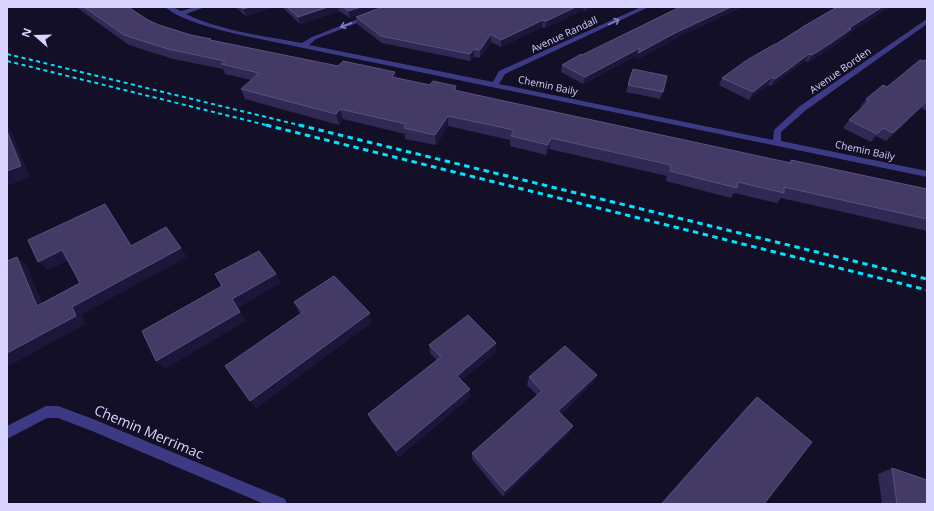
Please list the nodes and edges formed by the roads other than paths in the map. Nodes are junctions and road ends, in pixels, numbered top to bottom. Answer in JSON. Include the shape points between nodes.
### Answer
{"nodes":[{"id":1,"x":168,"y":7,"type":"edge"},
{"id":2,"x":202,"y":7,"type":"edge"},
{"id":3,"x":646,"y":7,"type":"edge"},
{"id":4,"x":179,"y":14,"type":"junction"},
{"id":5,"x":376,"y":14,"type":"edge"},
{"id":6,"x":927,"y":21,"type":"edge"},
{"id":7,"x":304,"y":45,"type":"junction"},
{"id":8,"x":495,"y":85,"type":"junction"},
{"id":9,"x":777,"y":143,"type":"junction"},
{"id":10,"x":927,"y":174,"type":"edge"},
{"id":11,"x":7,"y":433,"type":"edge"},
{"id":12,"x":280,"y":504,"type":"edge"}],
"edges":[{"from":1,"to":4,"type":"street","name":"Chemin Baily"},
{"from":2,"to":4,"type":"street"},
{"from":8,"to":3,"type":"street","name":"Avenue Randall","one_way":true,"via":[[502,74]]},
{"from":4,"to":7,"type":"street","name":"Chemin Baily","via":[[236,32]]},
{"from":5,"to":7,"type":"street","one_way":true,"via":[[334,29]]},
{"from":6,"to":9,"type":"street","name":"Avenue Borden","via":[[787,121],[778,130]]},
{"from":7,"to":8,"type":"street","name":"Chemin Baily"},
{"from":8,"to":9,"type":"street","name":"Chemin Baily"},
{"from":9,"to":10,"type":"street","name":"Chemin Baily"},
{"from":11,"to":12,"type":"street","name":"Chemin Merrimac","via":[[46,412],[58,412]]}]}
